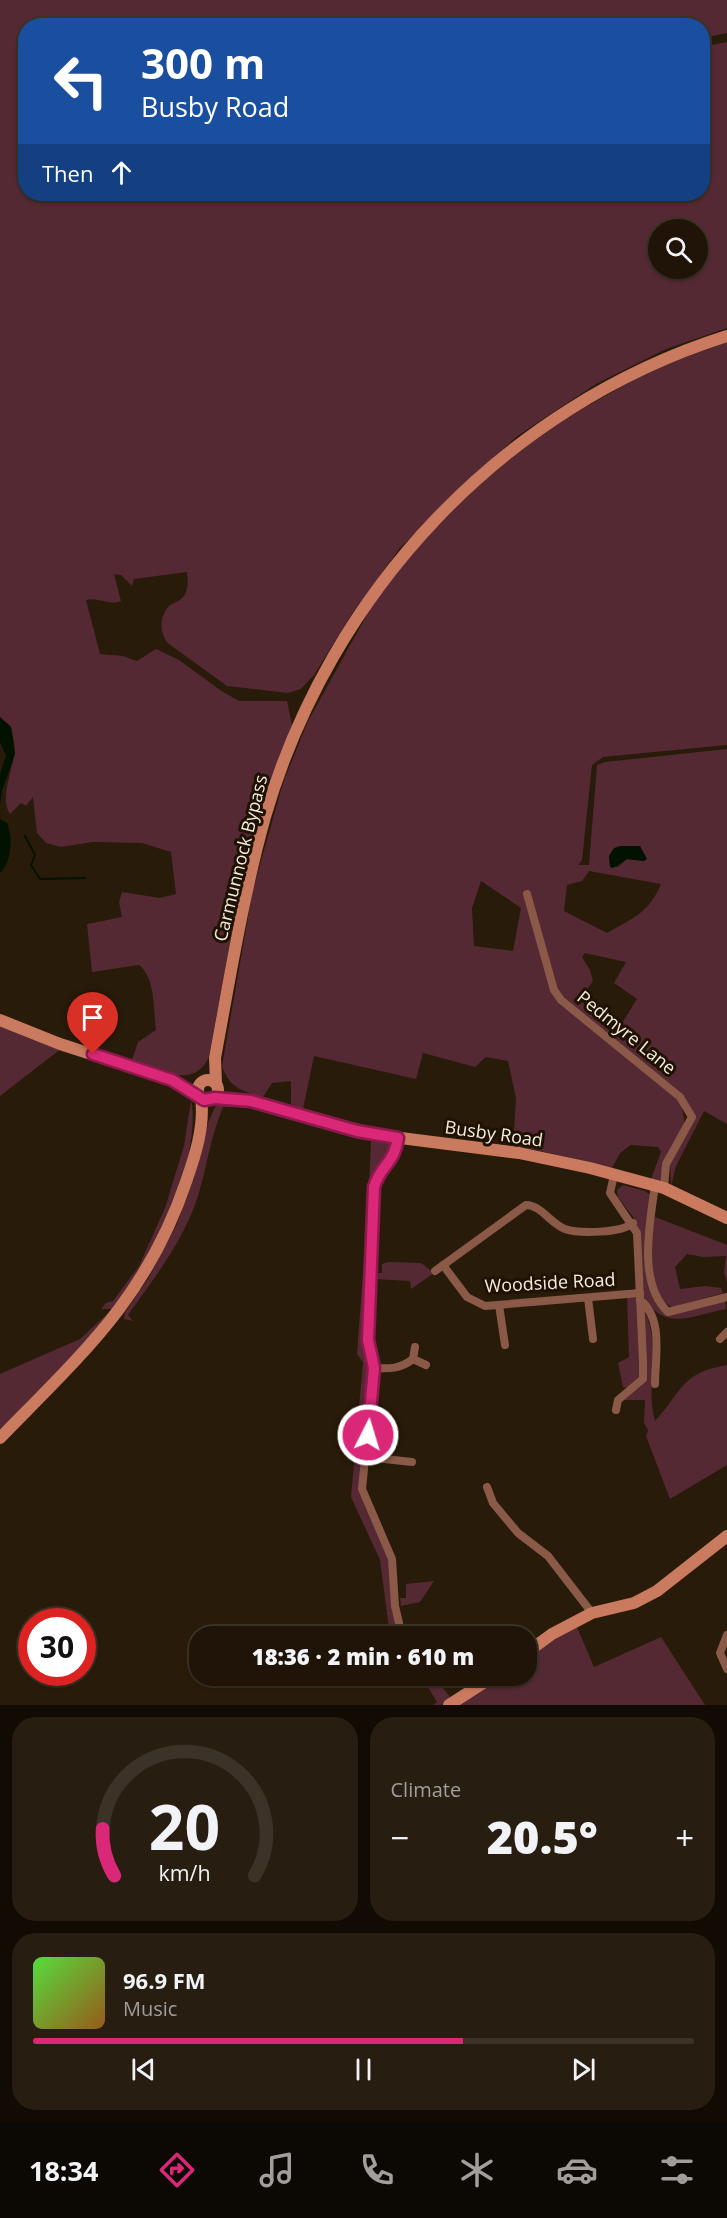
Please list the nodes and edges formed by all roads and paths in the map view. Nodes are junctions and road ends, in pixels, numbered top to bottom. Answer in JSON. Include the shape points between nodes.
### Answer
{"nodes":[{"id":1,"x":727,"y":336,"type":"edge"},
{"id":2,"x":527,"y":894,"type":"dead end"},
{"id":3,"x":0,"y":1020,"type":"edge"},
{"id":4,"x":172,"y":1080,"type":"junction"},
{"id":5,"x":212,"y":1088,"type":"junction"},
{"id":6,"x":200,"y":1096,"type":"junction"},
{"id":7,"x":203,"y":1117,"type":"junction"},
{"id":8,"x":398,"y":1138,"type":"junction"},
{"id":9,"x":614,"y":1175,"type":"junction"},
{"id":10,"x":660,"y":1187,"type":"junction"},
{"id":11,"x":727,"y":1218,"type":"edge"},
{"id":12,"x":633,"y":1223,"type":"junction"},
{"id":13,"x":640,"y":1297,"type":"junction"},
{"id":14,"x":727,"y":1297,"type":"edge"},
{"id":15,"x":588,"y":1298,"type":"junction"},
{"id":16,"x":499,"y":1305,"type":"junction"},
{"id":17,"x":593,"y":1339,"type":"dead end"},
{"id":18,"x":505,"y":1345,"type":"dead end"},
{"id":19,"x":415,"y":1347,"type":"dead end"},
{"id":20,"x":413,"y":1359,"type":"junction"},
{"id":21,"x":426,"y":1365,"type":"dead end"},
{"id":22,"x":374,"y":1368,"type":"junction"},
{"id":23,"x":655,"y":1384,"type":"dead end"},
{"id":24,"x":616,"y":1410,"type":"dead end"},
{"id":25,"x":0,"y":1438,"type":"edge"},
{"id":26,"x":395,"y":1449,"type":"dead end"},
{"id":27,"x":366,"y":1457,"type":"junction"},
{"id":28,"x":394,"y":1460,"type":"junction"},
{"id":29,"x":412,"y":1462,"type":"dead end"},
{"id":30,"x":487,"y":1487,"type":"dead end"},
{"id":31,"x":727,"y":1536,"type":"edge"},
{"id":32,"x":592,"y":1613,"type":"junction"},
{"id":33,"x":400,"y":1626,"type":"edge"},
{"id":34,"x":727,"y":1635,"type":"edge"},
{"id":35,"x":537,"y":1645,"type":"edge"},
{"id":36,"x":727,"y":1669,"type":"edge"},
{"id":37,"x":478,"y":1686,"type":"edge"},
{"id":38,"x":448,"y":1705,"type":"edge"}],
"edges":[{"from":1,"to":5,"type":"main road","name":"Carmunnock Bypass","via":[[667,357],[608,386],[523,440],[456,497],[383,579],[322,679],[275,788],[245,897]]},
{"from":2,"to":10,"type":"street","name":"Pedmyre Lane","via":[[554,990],[561,1000],[680,1097],[692,1117],[666,1164]]},
{"from":3,"to":4,"type":"main road","name":"Busby Road"},
{"from":4,"to":5,"type":"main road","name":"Busby Road"},
{"from":4,"to":6,"type":"main road","name":"Busby Road"},
{"from":5,"to":6,"type":"main road","via":[[208,1100]]},
{"from":5,"to":7,"type":"main road","name":"Carmunnock Bypass"},
{"from":5,"to":8,"type":"main road","name":"Busby Road","via":[[357,1131]]},
{"from":6,"to":7,"type":"main road","name":"Carmunnock Bypass"},
{"from":7,"to":25,"type":"main road","name":"Carmunnock Bypass","via":[[176,1214],[137,1288],[95,1340]]},
{"from":8,"to":9,"type":"main road","name":"Busby Road","via":[[519,1153]]},
{"from":8,"to":22,"type":"street","via":[[395,1155],[380,1172],[374,1187],[368,1340]]},
{"from":9,"to":10,"type":"main road","name":"Busby Road"},
{"from":9,"to":12,"type":"street","via":[[610,1192]]},
{"from":10,"to":11,"type":"main road","name":"Busby Road"},
{"from":10,"to":14,"type":"street","via":[[650,1232],[650,1277],[658,1302],[668,1312]]},
{"from":12,"to":13,"type":"street","via":[[637,1233]]},
{"from":12,"to":16,"type":"street","name":"Woodside Road","via":[[615,1230],[564,1229],[526,1205],[439,1268],[467,1297],[480,1304]]},
{"from":13,"to":15,"type":"street","name":"Woodside Road"},
{"from":13,"to":23,"type":"street","via":[[653,1319],[657,1338]]},
{"from":13,"to":24,"type":"street","via":[[643,1379],[618,1400]]},
{"from":15,"to":16,"type":"street","name":"Woodside Road"},
{"from":15,"to":17,"type":"street"},
{"from":16,"to":18,"type":"street"},
{"from":19,"to":20,"type":"street"},
{"from":20,"to":21,"type":"street"},
{"from":20,"to":22,"type":"street","via":[[398,1368]]},
{"from":22,"to":27,"type":"street"},
{"from":26,"to":28,"type":"street"},
{"from":27,"to":28,"type":"street"},
{"from":27,"to":33,"type":"street","via":[[362,1489],[392,1559]]},
{"from":28,"to":29,"type":"street"},
{"from":30,"to":32,"type":"street","via":[[493,1503],[511,1525],[548,1556]]},
{"from":31,"to":32,"type":"main road","via":[[657,1591],[634,1603]]},
{"from":32,"to":35,"type":"main road"},
{"from":34,"to":36,"type":"street","via":[[720,1653]]},
{"from":37,"to":38,"type":"main road"}]}
